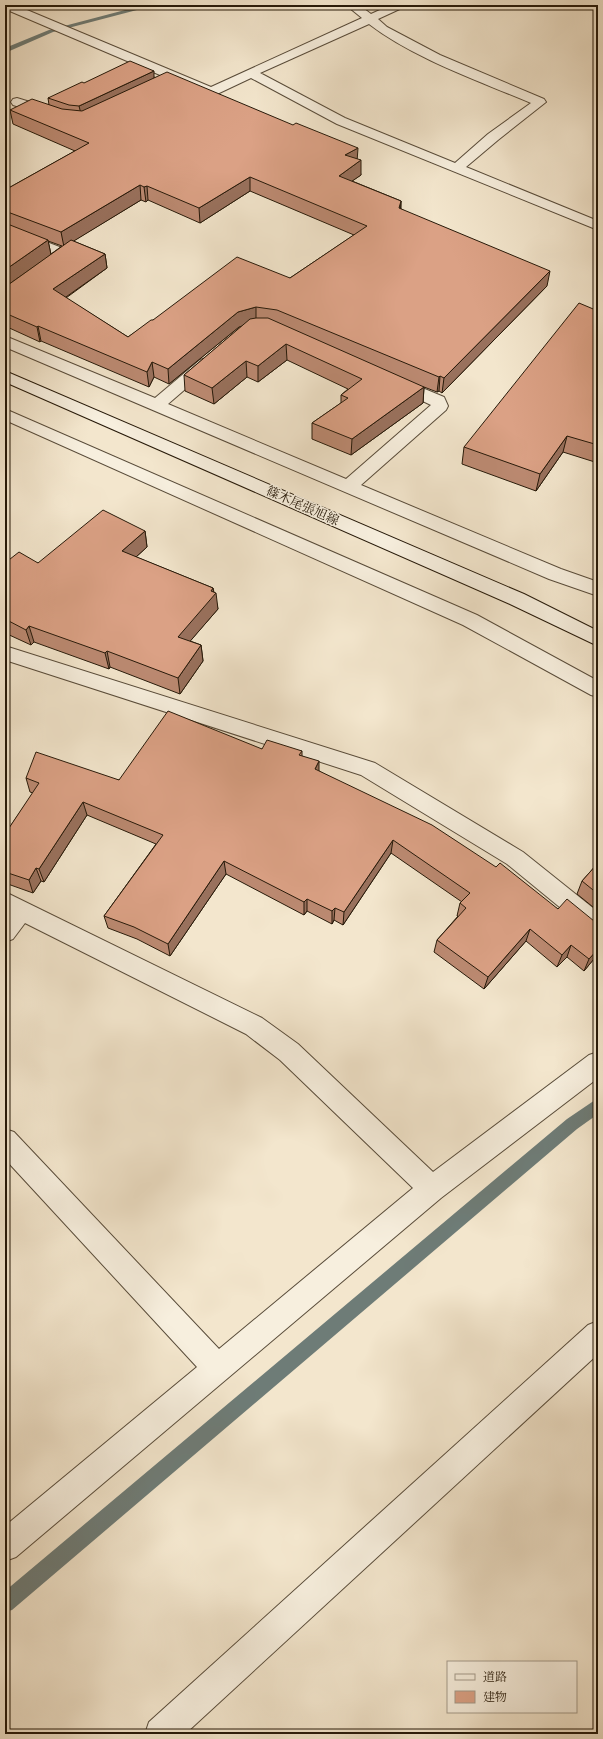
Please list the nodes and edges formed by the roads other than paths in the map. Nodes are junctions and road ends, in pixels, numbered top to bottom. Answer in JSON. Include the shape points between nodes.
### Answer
{"nodes":[{"id":1,"x":5,"y":5,"type":"edge"},
{"id":2,"x":352,"y":5,"type":"edge"},
{"id":3,"x":400,"y":5,"type":"edge"},
{"id":4,"x":371,"y":19,"type":"junction"},
{"id":5,"x":251,"y":74,"type":"junction"},
{"id":6,"x":175,"y":77,"type":"junction"},
{"id":7,"x":161,"y":83,"type":"edge"},
{"id":8,"x":17,"y":102,"type":"dead end"},
{"id":9,"x":62,"y":116,"type":"edge"},
{"id":10,"x":458,"y":168,"type":"junction"},
{"id":11,"x":598,"y":226,"type":"edge"},
{"id":12,"x":5,"y":230,"type":"edge"},
{"id":13,"x":5,"y":296,"type":"edge"},
{"id":14,"x":5,"y":341,"type":"edge"},
{"id":15,"x":216,"y":355,"type":"edge"},
{"id":16,"x":5,"y":376,"type":"edge"},
{"id":17,"x":380,"y":376,"type":"edge"},
{"id":18,"x":157,"y":405,"type":"junction"},
{"id":19,"x":5,"y":414,"type":"edge"},
{"id":20,"x":348,"y":486,"type":"junction"},
{"id":21,"x":598,"y":589,"type":"edge"},
{"id":22,"x":598,"y":639,"type":"edge"},
{"id":23,"x":5,"y":653,"type":"edge"},
{"id":24,"x":598,"y":690,"type":"edge"},
{"id":25,"x":13,"y":906,"type":"edge"},
{"id":26,"x":598,"y":925,"type":"edge"},
{"id":27,"x":5,"y":932,"type":"edge"},
{"id":28,"x":598,"y":1063,"type":"edge"},
{"id":29,"x":5,"y":1141,"type":"edge"},
{"id":30,"x":432,"y":1189,"type":"junction"},
{"id":31,"x":598,"y":1335,"type":"edge"},
{"id":32,"x":218,"y":1369,"type":"junction"},
{"id":33,"x":5,"y":1546,"type":"edge"},
{"id":34,"x":161,"y":1734,"type":"edge"}],
"edges":[{"from":1,"to":6,"type":"street"},
{"from":2,"to":4,"type":"street"},
{"from":3,"to":4,"type":"street"},
{"from":4,"to":5,"type":"street"},
{"from":4,"to":10,"type":"street","via":[[436,58],[540,102],[493,137]]},
{"from":5,"to":6,"type":"street","via":[[211,92]]},
{"from":5,"to":10,"type":"street","via":[[341,121]]},
{"from":6,"to":7,"type":"street"},
{"from":8,"to":9,"type":"street"},
{"from":10,"to":11,"type":"street"},
{"from":12,"to":13,"type":"street","via":[[65,254]]},
{"from":14,"to":18,"type":"street"},
{"from":15,"to":18,"type":"street"},
{"from":16,"to":22,"type":"street","name":"篠木尾張旭線","via":[[517,599]]},
{"from":17,"to":20,"type":"street","via":[[438,401],[440,406]]},
{"from":18,"to":20,"type":"street"},
{"from":19,"to":24,"type":"street","via":[[470,620]]},
{"from":20,"to":21,"type":"street","via":[[555,574]]},
{"from":23,"to":26,"type":"street","via":[[368,769],[516,858]]},
{"from":25,"to":27,"type":"street"},
{"from":25,"to":30,"type":"street","via":[[254,1026],[289,1052]]},
{"from":28,"to":30,"type":"street"},
{"from":29,"to":32,"type":"street"},
{"from":30,"to":32,"type":"street"},
{"from":31,"to":34,"type":"street"},
{"from":32,"to":33,"type":"street"}]}
